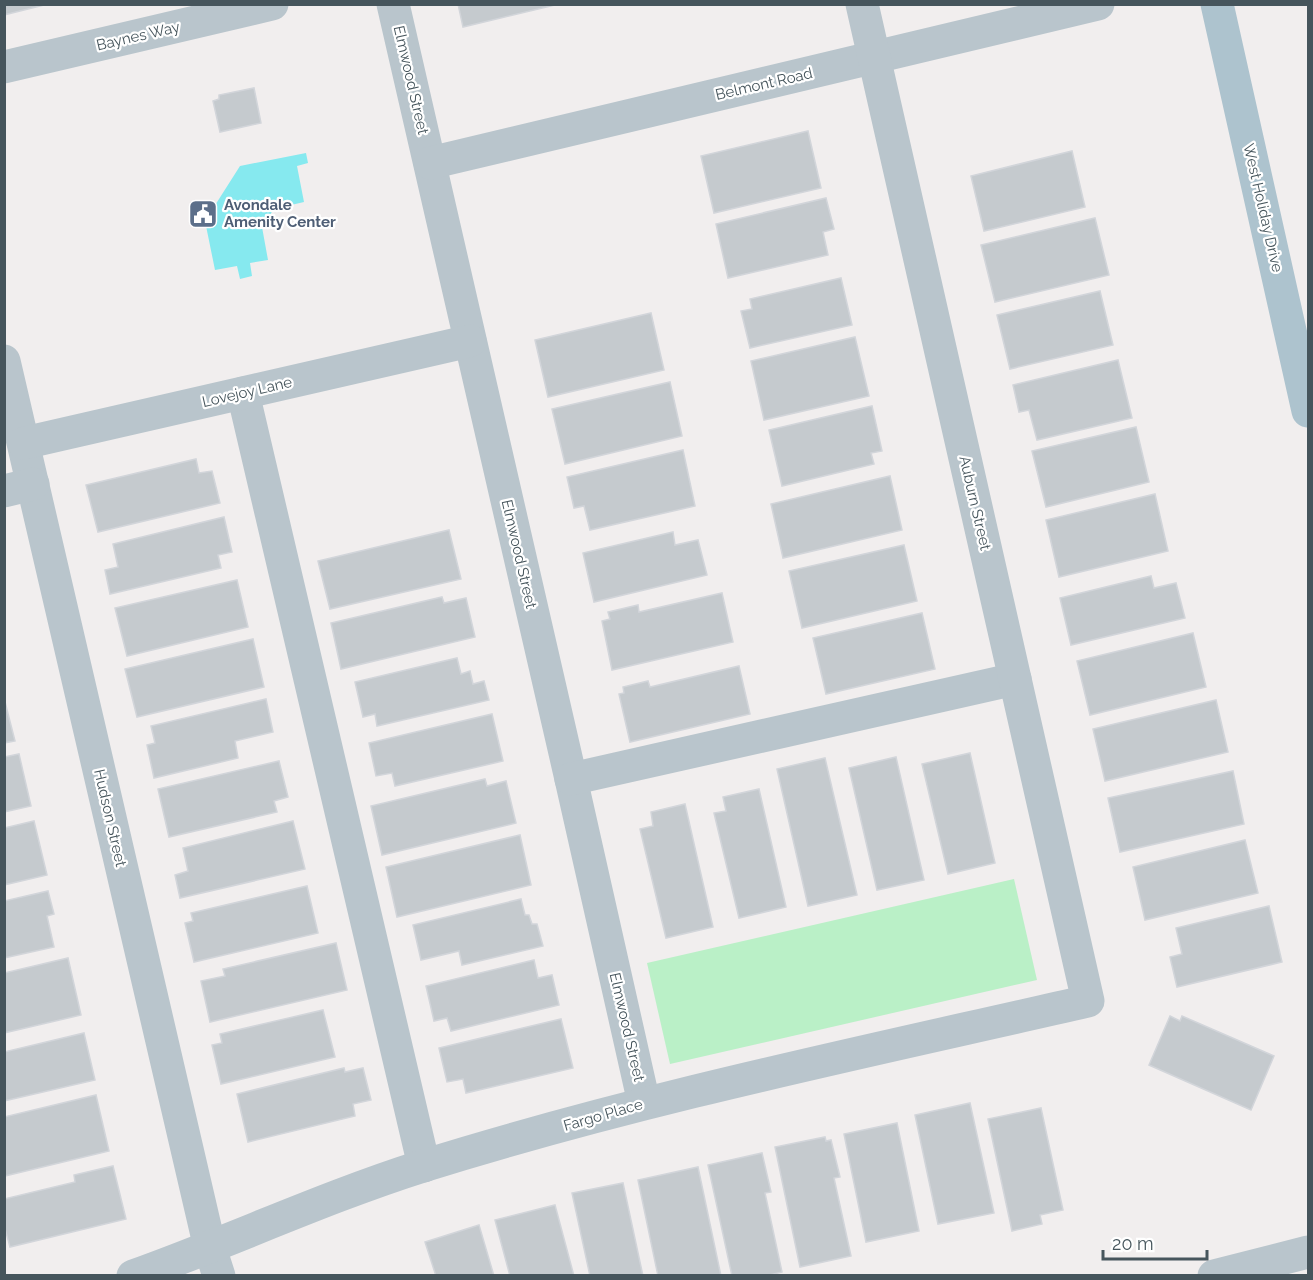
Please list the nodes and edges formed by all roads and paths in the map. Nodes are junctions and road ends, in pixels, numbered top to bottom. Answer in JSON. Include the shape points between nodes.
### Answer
{"nodes":[{"id":1,"x":272,"y":4,"type":"edge"},
{"id":2,"x":393,"y":4,"type":"edge"},
{"id":3,"x":862,"y":4,"type":"edge"},
{"id":4,"x":1098,"y":4,"type":"edge"},
{"id":5,"x":1217,"y":4,"type":"edge"},
{"id":6,"x":160,"y":17,"type":"edge"},
{"id":7,"x":875,"y":58,"type":"junction"},
{"id":8,"x":4,"y":67,"type":"edge"},
{"id":9,"x":430,"y":163,"type":"junction"},
{"id":10,"x":470,"y":341,"type":"junction"},
{"id":11,"x":4,"y":360,"type":"edge"},
{"id":12,"x":243,"y":393,"type":"junction"},
{"id":13,"x":1308,"y":411,"type":"edge"},
{"id":14,"x":24,"y":443,"type":"junction"},
{"id":15,"x":19,"y":488,"type":"edge"},
{"id":16,"x":1015,"y":679,"type":"junction"},
{"id":17,"x":572,"y":779,"type":"junction"},
{"id":18,"x":1088,"y":1001,"type":"joint"},
{"id":19,"x":644,"y":1103,"type":"junction"},
{"id":20,"x":424,"y":1166,"type":"junction"},
{"id":21,"x":1308,"y":1252,"type":"edge"},
{"id":22,"x":214,"y":1262,"type":"edge"},
{"id":23,"x":133,"y":1275,"type":"edge"},
{"id":24,"x":1214,"y":1275,"type":"edge"}],
"edges":[{"from":1,"to":6,"type":"street","name":"Baynes Way"},
{"from":2,"to":9,"type":"street","name":"Elmwood Street"},
{"from":3,"to":7,"type":"street","name":"Auburn Street"},
{"from":4,"to":7,"type":"street","name":"Belmont Road"},
{"from":5,"to":13,"type":"main road","name":"West Holiday Drive"},
{"from":6,"to":8,"type":"street","name":"Baynes Way"},
{"from":7,"to":9,"type":"street","name":"Belmont Road"},
{"from":7,"to":16,"type":"street","name":"Auburn Street"},
{"from":9,"to":10,"type":"street","name":"Elmwood Street"},
{"from":10,"to":12,"type":"street","name":"Lovejoy Lane"},
{"from":10,"to":17,"type":"street","name":"Elmwood Street"},
{"from":11,"to":14,"type":"street","name":"Hudson Street"},
{"from":12,"to":14,"type":"street","name":"Lovejoy Lane"},
{"from":12,"to":20,"type":"street"},
{"from":14,"to":15,"type":"street","name":"Hudson Street"},
{"from":15,"to":22,"type":"street","name":"Hudson Street"},
{"from":16,"to":17,"type":"street"},
{"from":16,"to":18,"type":"street","name":"Auburn Street"},
{"from":17,"to":19,"type":"street","name":"Elmwood Street"},
{"from":18,"to":19,"type":"street","name":"Fargo Place"},
{"from":19,"to":20,"type":"street","name":"Fargo Place"},
{"from":20,"to":22,"type":"street","name":"Fargo Place","via":[[339,1196]]},
{"from":21,"to":24,"type":"street"},
{"from":22,"to":23,"type":"street","name":"Fargo Place"}]}
